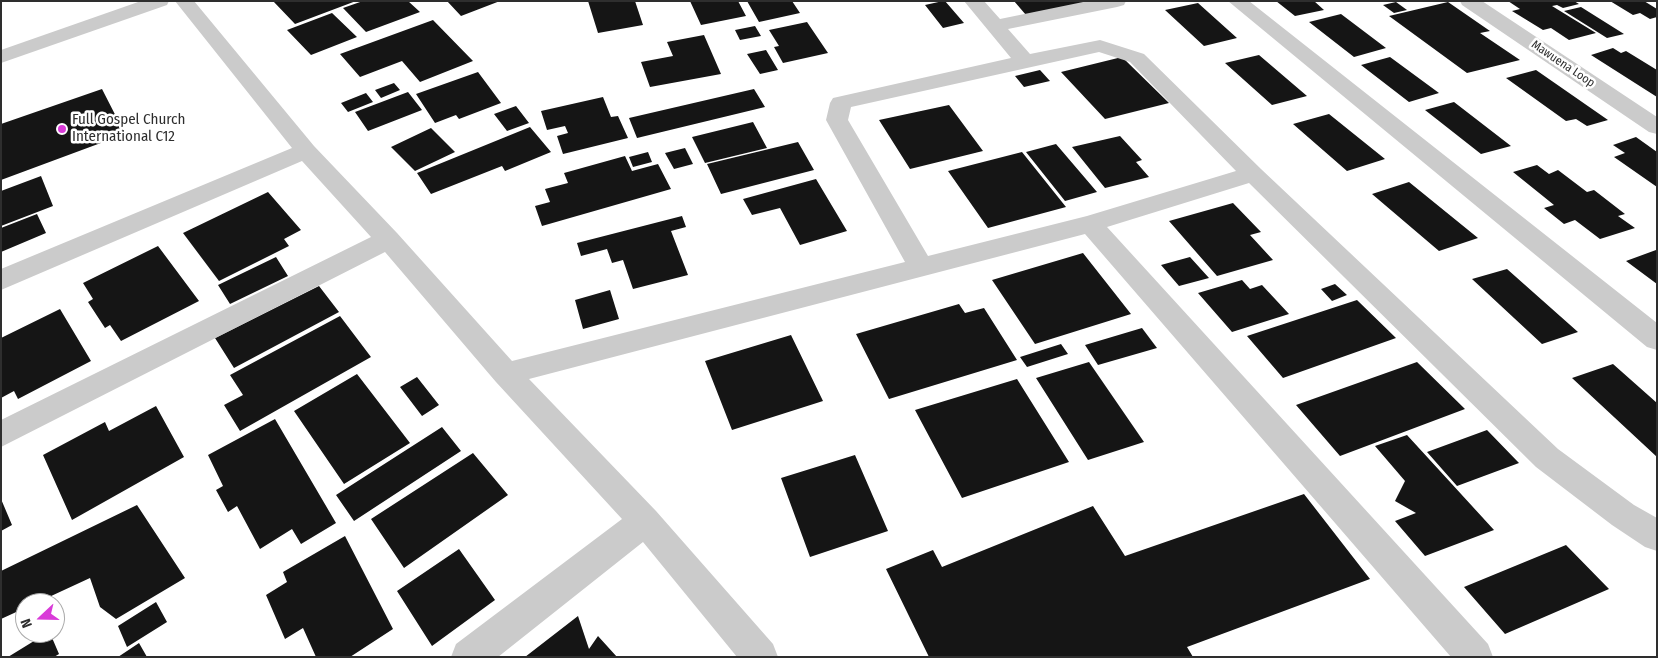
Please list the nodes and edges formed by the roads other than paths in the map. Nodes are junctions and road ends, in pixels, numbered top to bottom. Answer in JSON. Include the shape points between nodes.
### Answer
{"nodes":[{"id":1,"x":160,"y":1,"type":"edge"},
{"id":2,"x":184,"y":1,"type":"edge"},
{"id":3,"x":973,"y":1,"type":"edge"},
{"id":4,"x":1117,"y":1,"type":"edge"},
{"id":5,"x":1237,"y":1,"type":"edge"},
{"id":6,"x":1469,"y":1,"type":"edge"},
{"id":7,"x":996,"y":26,"type":"junction"},
{"id":8,"x":1,"y":57,"type":"edge"},
{"id":9,"x":1024,"y":61,"type":"junction"},
{"id":10,"x":1657,"y":127,"type":"edge"},
{"id":11,"x":306,"y":151,"type":"junction"},
{"id":12,"x":1253,"y":174,"type":"junction"},
{"id":13,"x":1090,"y":224,"type":"junction"},
{"id":14,"x":388,"y":239,"type":"junction"},
{"id":15,"x":921,"y":267,"type":"junction"},
{"id":16,"x":1,"y":280,"type":"edge"},
{"id":17,"x":1657,"y":339,"type":"edge"},
{"id":18,"x":506,"y":374,"type":"junction"},
{"id":19,"x":1,"y":434,"type":"edge"},
{"id":20,"x":645,"y":521,"type":"junction"},
{"id":21,"x":1657,"y":536,"type":"edge"},
{"id":22,"x":469,"y":657,"type":"edge"},
{"id":23,"x":760,"y":657,"type":"edge"},
{"id":24,"x":1475,"y":657,"type":"edge"}],
"edges":[{"from":1,"to":8,"type":"street"},
{"from":2,"to":11,"type":"street"},
{"from":3,"to":7,"type":"street"},
{"from":4,"to":7,"type":"street"},
{"from":5,"to":17,"type":"street"},
{"from":6,"to":10,"type":"street","name":"Mawuena Loop"},
{"from":7,"to":9,"type":"street"},
{"from":9,"to":12,"type":"street","via":[[1100,46],[1137,58]]},
{"from":9,"to":15,"type":"street","via":[[841,103],[837,120]]},
{"from":11,"to":14,"type":"street"},
{"from":11,"to":16,"type":"street"},
{"from":12,"to":13,"type":"street"},
{"from":12,"to":21,"type":"street","via":[[1547,458],[1623,515]]},
{"from":13,"to":15,"type":"street"},
{"from":13,"to":24,"type":"street"},
{"from":14,"to":18,"type":"street"},
{"from":14,"to":19,"type":"street"},
{"from":15,"to":18,"type":"street"},
{"from":18,"to":20,"type":"street"},
{"from":20,"to":22,"type":"street"},
{"from":20,"to":23,"type":"street"}]}
